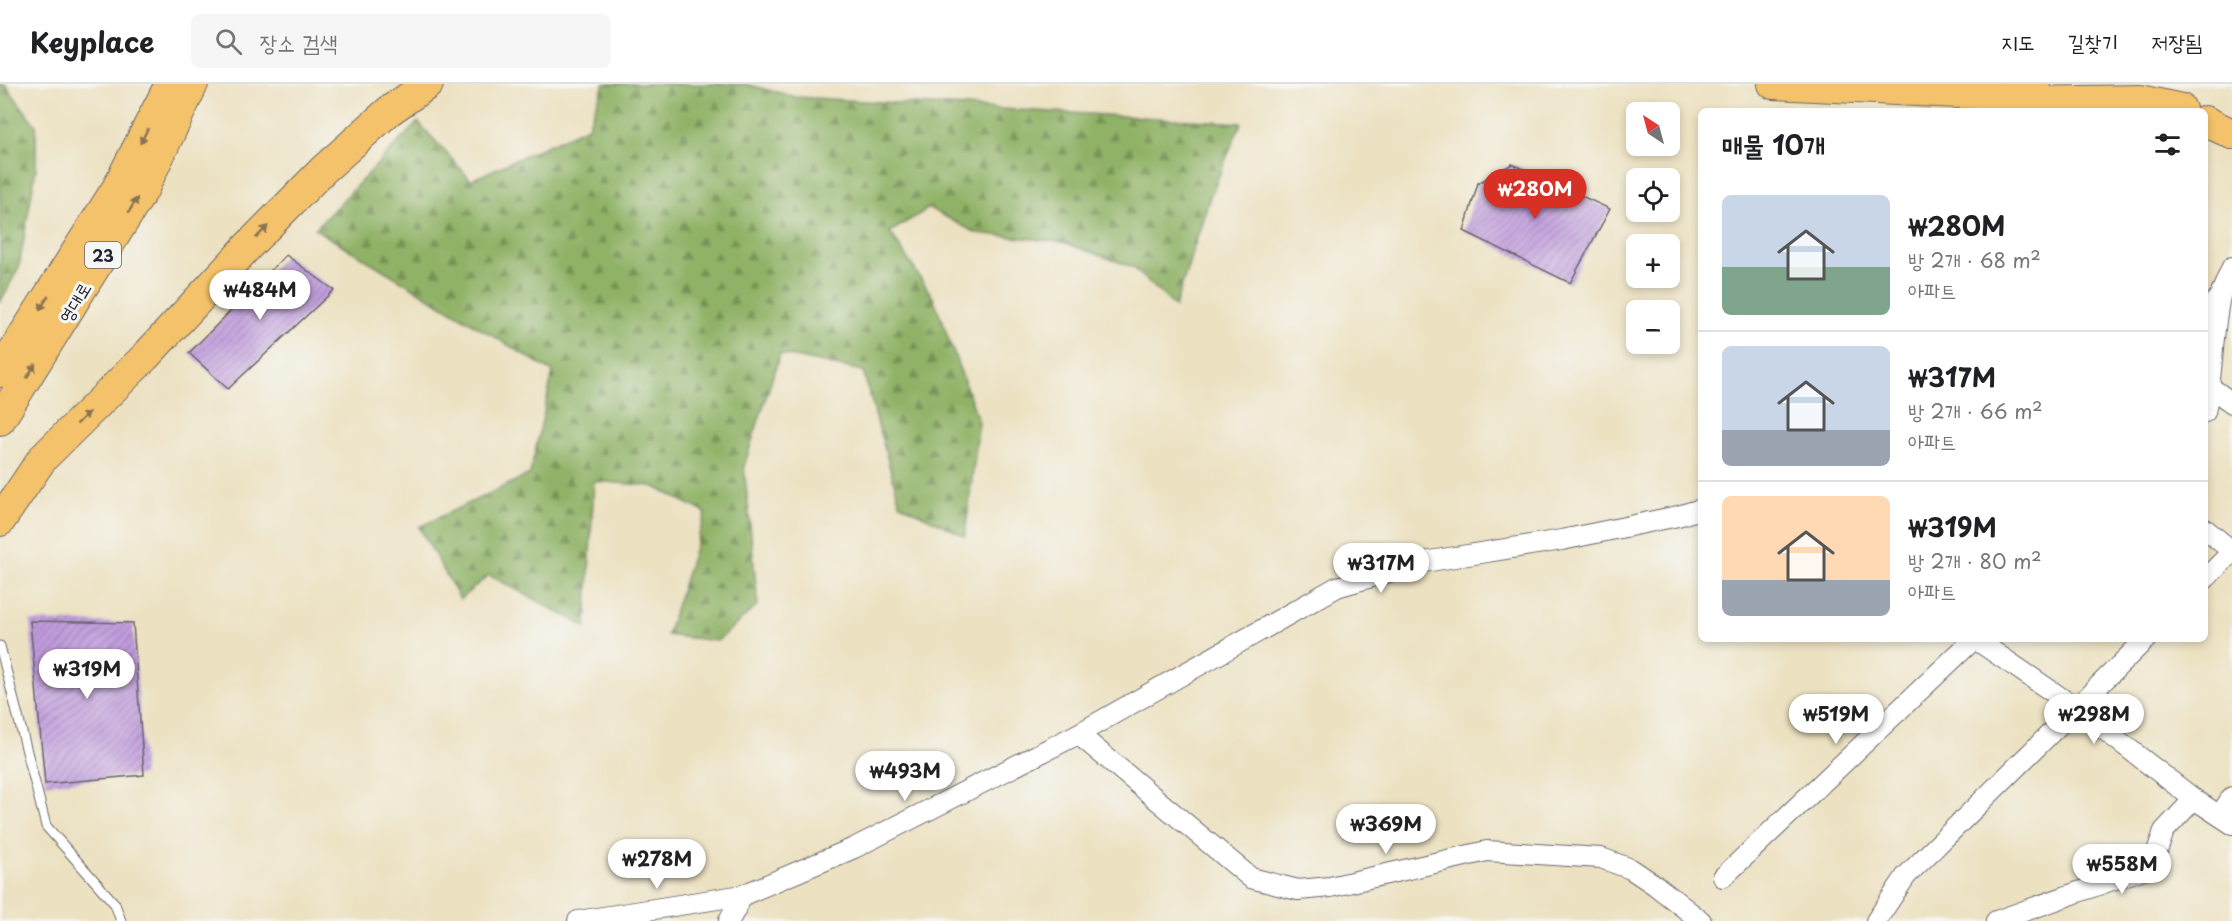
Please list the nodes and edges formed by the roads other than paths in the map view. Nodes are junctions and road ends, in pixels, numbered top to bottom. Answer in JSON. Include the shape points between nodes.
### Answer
{"nodes":[{"id":1,"x":170,"y":84,"type":"edge"},
{"id":2,"x":193,"y":84,"type":"edge"},
{"id":3,"x":427,"y":84,"type":"edge"},
{"id":4,"x":1773,"y":84,"type":"edge"},
{"id":5,"x":2035,"y":84,"type":"edge"},
{"id":6,"x":2008,"y":89,"type":"edge"},
{"id":7,"x":2184,"y":108,"type":"edge"},
{"id":8,"x":2232,"y":110,"type":"edge"},
{"id":9,"x":2208,"y":117,"type":"edge"},
{"id":10,"x":2208,"y":120,"type":"edge"},
{"id":11,"x":2232,"y":134,"type":"edge"},
{"id":12,"x":2232,"y":267,"type":"edge"},
{"id":13,"x":2220,"y":296,"type":"junction"},
{"id":14,"x":2208,"y":310,"type":"edge"},
{"id":15,"x":0,"y":372,"type":"edge"},
{"id":16,"x":2210,"y":387,"type":"junction"},
{"id":17,"x":2208,"y":397,"type":"edge"},
{"id":18,"x":2232,"y":403,"type":"edge"},
{"id":19,"x":0,"y":420,"type":"edge"},
{"id":20,"x":1698,"y":509,"type":"edge"},
{"id":21,"x":0,"y":521,"type":"edge"},
{"id":22,"x":2208,"y":532,"type":"edge"},
{"id":23,"x":2232,"y":552,"type":"edge"},
{"id":24,"x":2208,"y":576,"type":"edge"},
{"id":25,"x":1971,"y":642,"type":"edge"},
{"id":26,"x":1978,"y":642,"type":"edge"},
{"id":27,"x":2143,"y":642,"type":"edge"},
{"id":28,"x":0,"y":646,"type":"edge"},
{"id":29,"x":2076,"y":708,"type":"junction"},
{"id":30,"x":1078,"y":734,"type":"junction"},
{"id":31,"x":2232,"y":797,"type":"edge"},
{"id":32,"x":2194,"y":799,"type":"junction"},
{"id":33,"x":2226,"y":819,"type":"edge"},
{"id":34,"x":1723,"y":877,"type":"dead end"},
{"id":35,"x":743,"y":895,"type":"junction"},
{"id":36,"x":121,"y":921,"type":"edge"},
{"id":37,"x":578,"y":921,"type":"edge"},
{"id":38,"x":729,"y":921,"type":"edge"},
{"id":39,"x":1701,"y":921,"type":"edge"},
{"id":40,"x":1876,"y":921,"type":"edge"},
{"id":41,"x":1996,"y":921,"type":"edge"}],
"edges":[{"from":1,"to":15,"type":"main road","name":"영대로","number":"23","one_way":true,"via":[[117,188]]},
{"from":19,"to":2,"type":"main road","name":"영대로","number":"23","one_way":true,"via":[[143,190]]},
{"from":21,"to":3,"type":"main road","one_way":true,"via":[[42,459],[145,357],[251,243],[323,170],[381,118]]},
{"from":4,"to":6,"type":"main road"},
{"from":5,"to":6,"type":"main road"},
{"from":6,"to":7,"type":"main road","via":[[2023,102],[2140,100]]},
{"from":8,"to":9,"type":"main road","via":[[2214,119]]},
{"from":10,"to":11,"type":"main road"},
{"from":12,"to":13,"type":"street"},
{"from":13,"to":14,"type":"street"},
{"from":13,"to":16,"type":"street"},
{"from":16,"to":17,"type":"street"},
{"from":16,"to":18,"type":"street"},
{"from":20,"to":30,"type":"street","via":[[1562,540],[1424,562],[1337,587]]},
{"from":22,"to":23,"type":"street"},
{"from":23,"to":24,"type":"street"},
{"from":25,"to":34,"type":"street"},
{"from":26,"to":29,"type":"street"},
{"from":27,"to":29,"type":"street"},
{"from":28,"to":36,"type":"lane","via":[[46,826],[115,904]]},
{"from":29,"to":32,"type":"street"},
{"from":29,"to":40,"type":"street","via":[[1906,876]]},
{"from":30,"to":35,"type":"street","via":[[854,848]]},
{"from":30,"to":39,"type":"street","via":[[1251,878],[1298,890],[1330,887],[1487,851],[1601,858],[1639,874]]},
{"from":31,"to":33,"type":"street"},
{"from":32,"to":33,"type":"street"},
{"from":32,"to":41,"type":"street","via":[[2164,831],[2152,866]]},
{"from":35,"to":37,"type":"street"},
{"from":35,"to":38,"type":"street"}]}
